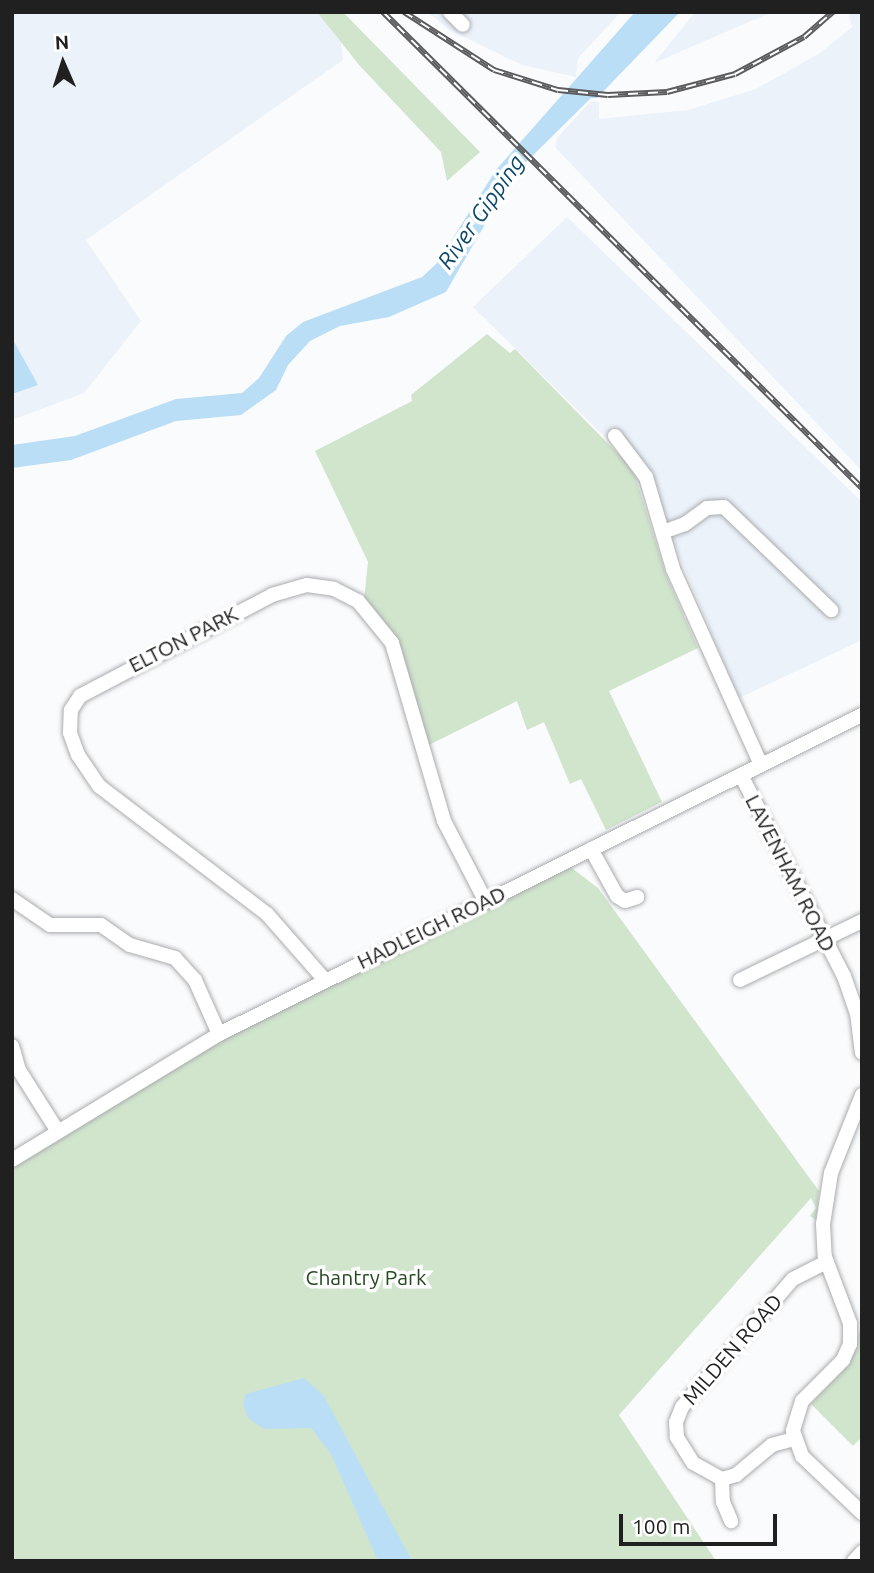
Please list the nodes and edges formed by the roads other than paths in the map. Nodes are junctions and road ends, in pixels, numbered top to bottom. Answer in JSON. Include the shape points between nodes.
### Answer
{"nodes":[{"id":1,"x":450,"y":12,"type":"edge"},
{"id":2,"x":463,"y":25,"type":"dead end"},
{"id":3,"x":615,"y":436,"type":"dead end"},
{"id":4,"x":663,"y":532,"type":"junction"},
{"id":5,"x":831,"y":610,"type":"dead end"},
{"id":6,"x":862,"y":715,"type":"edge"},
{"id":7,"x":761,"y":765,"type":"junction"},
{"id":8,"x":741,"y":775,"type":"junction"},
{"id":9,"x":592,"y":849,"type":"junction"},
{"id":10,"x":638,"y":897,"type":"dead end"},
{"id":11,"x":12,"y":899,"type":"edge"},
{"id":12,"x":485,"y":900,"type":"junction"},
{"id":13,"x":862,"y":921,"type":"edge"},
{"id":14,"x":825,"y":939,"type":"junction"},
{"id":15,"x":324,"y":979,"type":"junction"},
{"id":16,"x":740,"y":980,"type":"dead end"},
{"id":17,"x":219,"y":1034,"type":"junction"},
{"id":18,"x":12,"y":1046,"type":"edge"},
{"id":19,"x":862,"y":1053,"type":"edge"},
{"id":20,"x":15,"y":1072,"type":"edge"},
{"id":21,"x":862,"y":1094,"type":"edge"},
{"id":22,"x":57,"y":1129,"type":"junction"},
{"id":23,"x":12,"y":1160,"type":"edge"},
{"id":24,"x":827,"y":1262,"type":"junction"},
{"id":25,"x":855,"y":1317,"type":"edge"},
{"id":26,"x":794,"y":1439,"type":"junction"},
{"id":27,"x":722,"y":1479,"type":"junction"},
{"id":28,"x":862,"y":1513,"type":"edge"},
{"id":29,"x":732,"y":1521,"type":"dead end"},
{"id":30,"x":862,"y":1552,"type":"edge"},
{"id":31,"x":854,"y":1561,"type":"edge"}],
"edges":[{"from":1,"to":2,"type":"street"},
{"from":3,"to":4,"type":"street","via":[[646,477]]},
{"from":4,"to":5,"type":"street","via":[[685,524],[707,508],[724,507]]},
{"from":4,"to":7,"type":"street","via":[[682,592]]},
{"from":6,"to":7,"type":"street","name":"HADLEIGH ROAD"},
{"from":7,"to":8,"type":"street","name":"HADLEIGH ROAD"},
{"from":8,"to":9,"type":"street","name":"HADLEIGH ROAD"},
{"from":8,"to":14,"type":"street","name":"LAVENHAM ROAD"},
{"from":9,"to":10,"type":"street","via":[[617,896],[625,901]]},
{"from":9,"to":12,"type":"street","name":"HADLEIGH ROAD"},
{"from":11,"to":17,"type":"street","via":[[50,925],[90,923],[130,945],[165,953],[182,964],[200,990]]},
{"from":12,"to":15,"type":"street","name":"HADLEIGH ROAD"},
{"from":12,"to":15,"type":"street","name":"ELTON PARK","via":[[444,821],[392,643],[358,601],[334,589],[307,585],[272,595],[80,696],[71,710],[70,733],[78,755],[99,786],[267,914]]},
{"from":13,"to":14,"type":"street"},
{"from":14,"to":16,"type":"street"},
{"from":14,"to":19,"type":"street","name":"LAVENHAM ROAD","via":[[855,1004]]},
{"from":15,"to":17,"type":"street","name":"HADLEIGH ROAD"},
{"from":17,"to":22,"type":"street","name":"HADLEIGH ROAD"},
{"from":18,"to":20,"type":"street"},
{"from":20,"to":22,"type":"street"},
{"from":21,"to":24,"type":"street","via":[[826,1195],[822,1235]]},
{"from":22,"to":23,"type":"street","name":"HADLEIGH ROAD"},
{"from":24,"to":25,"type":"street"},
{"from":24,"to":27,"type":"street","name":"MILDEN ROAD","via":[[793,1279],[680,1411],[676,1430],[681,1446],[701,1471]]},
{"from":25,"to":26,"type":"street","via":[[846,1355],[801,1403]]},
{"from":26,"to":27,"type":"street","via":[[775,1444],[736,1475]]},
{"from":26,"to":28,"type":"street","via":[[806,1460]]},
{"from":27,"to":29,"type":"street","via":[[723,1502]]},
{"from":30,"to":31,"type":"street"}]}
